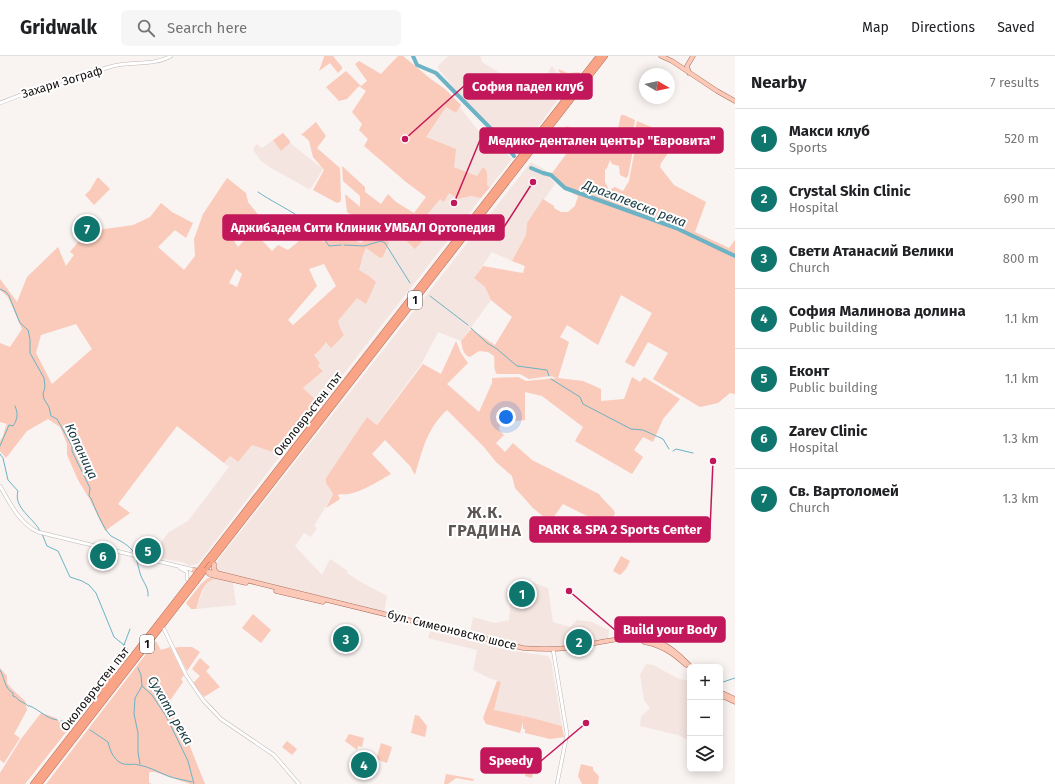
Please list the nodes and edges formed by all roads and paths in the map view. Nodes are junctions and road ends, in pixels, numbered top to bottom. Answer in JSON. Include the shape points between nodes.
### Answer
{"nodes":[{"id":1,"x":171,"y":56,"type":"edge"},
{"id":2,"x":599,"y":56,"type":"edge"},
{"id":3,"x":605,"y":56,"type":"edge"},
{"id":4,"x":661,"y":56,"type":"edge"},
{"id":5,"x":666,"y":56,"type":"edge"},
{"id":6,"x":693,"y":56,"type":"edge"},
{"id":7,"x":672,"y":61,"type":"junction"},
{"id":8,"x":691,"y":74,"type":"junction"},
{"id":9,"x":735,"y":101,"type":"edge"},
{"id":10,"x":0,"y":103,"type":"edge"},
{"id":11,"x":549,"y":125,"type":"junction"},
{"id":12,"x":535,"y":133,"type":"dead end"},
{"id":13,"x":544,"y":140,"type":"dead end"},
{"id":14,"x":539,"y":146,"type":"dead end"},
{"id":15,"x":527,"y":157,"type":"junction"},
{"id":16,"x":514,"y":160,"type":"dead end"},
{"id":17,"x":504,"y":178,"type":"junction"},
{"id":18,"x":307,"y":440,"type":"junction"},
{"id":19,"x":299,"y":441,"type":"junction"},
{"id":20,"x":278,"y":462,"type":"dead end"},
{"id":21,"x":273,"y":468,"type":"dead end"},
{"id":22,"x":280,"y":474,"type":"junction"},
{"id":23,"x":0,"y":486,"type":"edge"},
{"id":24,"x":261,"y":489,"type":"junction"},
{"id":25,"x":211,"y":562,"type":"junction"},
{"id":26,"x":173,"y":565,"type":"junction"},
{"id":27,"x":194,"y":570,"type":"joint"},
{"id":28,"x":208,"y":572,"type":"junction"},
{"id":29,"x":217,"y":573,"type":"junction"},
{"id":30,"x":191,"y":581,"type":"junction"},
{"id":31,"x":164,"y":629,"type":"dead end"},
{"id":32,"x":553,"y":650,"type":"junction"},
{"id":33,"x":687,"y":664,"type":"edge"},
{"id":34,"x":129,"y":665,"type":"junction"},
{"id":35,"x":123,"y":682,"type":"dead end"},
{"id":36,"x":115,"y":691,"type":"dead end"},
{"id":37,"x":723,"y":694,"type":"edge"},
{"id":38,"x":723,"y":697,"type":"edge"},
{"id":39,"x":735,"y":701,"type":"edge"},
{"id":40,"x":98,"y":705,"type":"junction"},
{"id":41,"x":33,"y":784,"type":"edge"},
{"id":42,"x":39,"y":784,"type":"edge"},
{"id":43,"x":299,"y":784,"type":"edge"},
{"id":44,"x":556,"y":784,"type":"edge"}],
"edges":[{"from":1,"to":10,"type":"street","name":"Захари Зограф","via":[[158,61],[113,66],[44,86]]},
{"from":2,"to":11,"type":"highway","name":"Околовръстен път","number":"1"},
{"from":3,"to":11,"type":"highway","name":"Околовръстен път","number":"1"},
{"from":4,"to":7,"type":"main road"},
{"from":5,"to":7,"type":"main road"},
{"from":6,"to":8,"type":"main road","via":[[687,66]]},
{"from":7,"to":8,"type":"main road"},
{"from":8,"to":9,"type":"main road"},
{"from":11,"to":12,"type":"highway"},
{"from":11,"to":13,"type":"highway"},
{"from":11,"to":15,"type":"highway","name":"Околовръстен път","number":"1"},
{"from":11,"to":17,"type":"highway","name":"Околовръстен път","number":"1"},
{"from":14,"to":15,"type":"highway"},
{"from":15,"to":18,"type":"highway","name":"Околовръстен път","number":"1"},
{"from":16,"to":17,"type":"highway"},
{"from":17,"to":19,"type":"highway","name":"Околовръстен път","number":"1"},
{"from":18,"to":22,"type":"highway","name":"Околовръстен път","number":"1"},
{"from":18,"to":22,"type":"highway","via":[[295,461]]},
{"from":19,"to":20,"type":"highway"},
{"from":19,"to":24,"type":"highway","name":"Околовръстен път","number":"1"},
{"from":21,"to":24,"type":"highway"},
{"from":22,"to":25,"type":"highway","name":"Околовръстен път","number":"1"},
{"from":23,"to":26,"type":"street","name":"бул. Симеоновско шосе","via":[[21,519],[38,532]]},
{"from":24,"to":25,"type":"highway","name":"Околовръстен път","number":"1"},
{"from":25,"to":29,"type":"main road"},
{"from":25,"to":30,"type":"highway","name":"Околовръстен път","number":"1","bridge":true},
{"from":26,"to":27,"type":"street","name":"бул. Симеоновско шосе"},
{"from":26,"to":30,"type":"street","via":[[185,571]]},
{"from":27,"to":28,"type":"main road","name":"бул. Симеоновско шосе"},
{"from":28,"to":29,"type":"main road","name":"бул. Симеоновско шосе"},
{"from":28,"to":32,"type":"main road","name":"бул. Симеоновско шосе","via":[[211,575],[513,648],[527,651]]},
{"from":29,"to":32,"type":"main road","name":"бул. Симеоновско шосе","via":[[523,648]]},
{"from":30,"to":34,"type":"highway","name":"Околовръстен път","number":"1"},
{"from":31,"to":43,"type":"street","via":[[186,675],[202,700],[221,719],[269,751]]},
{"from":32,"to":33,"type":"main road","name":"бул. Симеоновско шосе","via":[[623,639],[642,639],[665,645],[680,655]]},
{"from":32,"to":44,"type":"street","via":[[567,734]]},
{"from":34,"to":35,"type":"highway"},
{"from":34,"to":40,"type":"highway","name":"Околовръстен път","number":"1"},
{"from":34,"to":40,"type":"highway","via":[[107,683]]},
{"from":36,"to":40,"type":"highway"},
{"from":37,"to":39,"type":"main road"},
{"from":38,"to":39,"type":"main road"},
{"from":40,"to":41,"type":"highway","name":"Околовръстен път","number":"1"},
{"from":40,"to":42,"type":"highway","name":"Околовръстен път","number":"1"}]}
